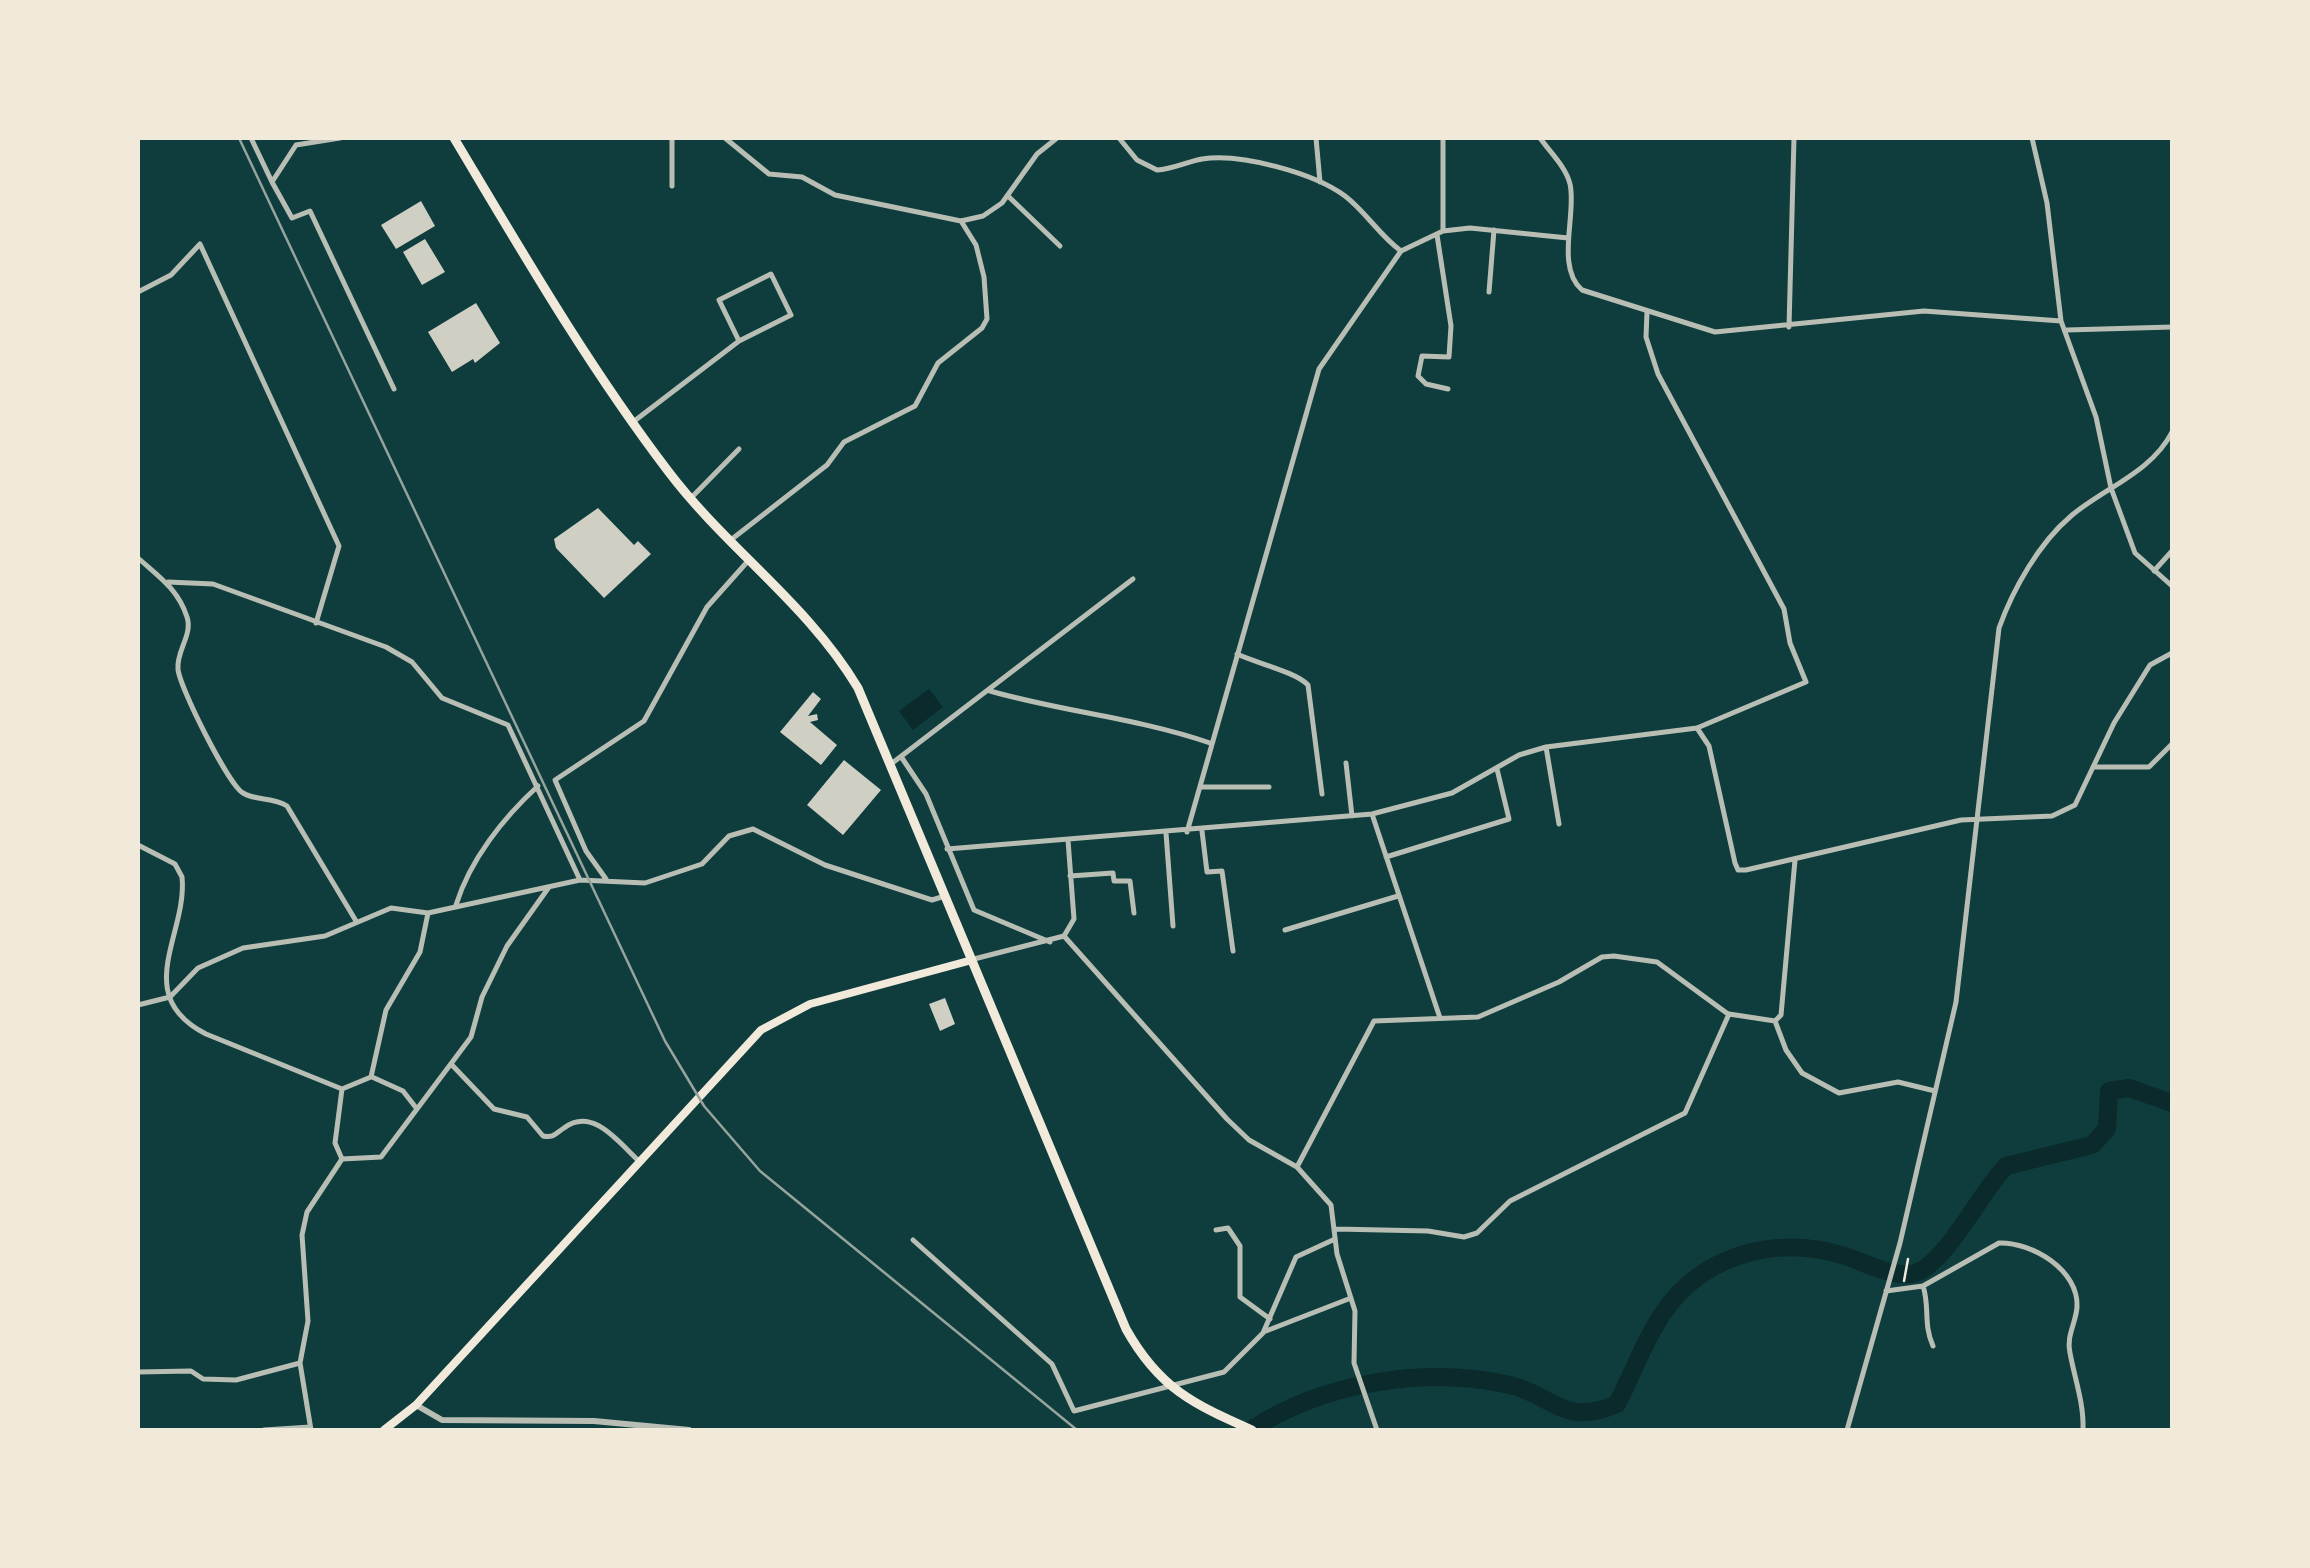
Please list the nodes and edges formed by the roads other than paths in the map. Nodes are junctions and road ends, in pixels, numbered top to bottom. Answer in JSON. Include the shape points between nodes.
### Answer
{"nodes":[{"id":1,"x":251,"y":138,"type":"edge"},
{"id":2,"x":340,"y":138,"type":"edge"},
{"id":3,"x":454,"y":138,"type":"edge"},
{"id":4,"x":672,"y":138,"type":"edge"},
{"id":5,"x":725,"y":138,"type":"edge"},
{"id":6,"x":1057,"y":138,"type":"edge"},
{"id":7,"x":1119,"y":138,"type":"edge"},
{"id":8,"x":1316,"y":138,"type":"edge"},
{"id":9,"x":1444,"y":138,"type":"edge"},
{"id":10,"x":1540,"y":138,"type":"edge"},
{"id":11,"x":1794,"y":138,"type":"edge"},
{"id":12,"x":2032,"y":138,"type":"edge"},
{"id":13,"x":272,"y":182,"type":"junction"},
{"id":14,"x":1320,"y":182,"type":"junction"},
{"id":15,"x":672,"y":186,"type":"dead end"},
{"id":16,"x":1008,"y":195,"type":"junction"},
{"id":17,"x":961,"y":221,"type":"junction"},
{"id":18,"x":1494,"y":230,"type":"junction"},
{"id":19,"x":1440,"y":233,"type":"junction"},
{"id":20,"x":1568,"y":238,"type":"junction"},
{"id":21,"x":1060,"y":246,"type":"dead end"},
{"id":22,"x":1401,"y":251,"type":"junction"},
{"id":23,"x":138,"y":292,"type":"edge"},
{"id":24,"x":1490,"y":292,"type":"dead end"},
{"id":25,"x":1647,"y":312,"type":"junction"},
{"id":26,"x":2061,"y":321,"type":"junction"},
{"id":27,"x":1789,"y":327,"type":"junction"},
{"id":28,"x":2172,"y":327,"type":"edge"},
{"id":29,"x":2067,"y":330,"type":"junction"},
{"id":30,"x":740,"y":341,"type":"junction"},
{"id":31,"x":394,"y":389,"type":"dead end"},
{"id":32,"x":1448,"y":389,"type":"dead end"},
{"id":33,"x":634,"y":422,"type":"junction"},
{"id":34,"x":2172,"y":432,"type":"edge"},
{"id":35,"x":740,"y":449,"type":"dead end"},
{"id":36,"x":2111,"y":488,"type":"junction"},
{"id":37,"x":691,"y":498,"type":"junction"},
{"id":38,"x":732,"y":539,"type":"junction"},
{"id":39,"x":2172,"y":551,"type":"edge"},
{"id":40,"x":138,"y":558,"type":"edge"},
{"id":41,"x":750,"y":558,"type":"junction"},
{"id":42,"x":2154,"y":571,"type":"junction"},
{"id":43,"x":1133,"y":580,"type":"dead end"},
{"id":44,"x":168,"y":582,"type":"junction"},
{"id":45,"x":2172,"y":586,"type":"edge"},
{"id":46,"x":316,"y":623,"type":"junction"},
{"id":47,"x":2172,"y":653,"type":"edge"},
{"id":48,"x":1237,"y":654,"type":"junction"},
{"id":49,"x":990,"y":692,"type":"junction"},
{"id":50,"x":1697,"y":728,"type":"junction"},
{"id":51,"x":1210,"y":743,"type":"junction"},
{"id":52,"x":2172,"y":744,"type":"edge"},
{"id":53,"x":1546,"y":747,"type":"junction"},
{"id":54,"x":902,"y":758,"type":"junction"},
{"id":55,"x":1346,"y":763,"type":"dead end"},
{"id":56,"x":891,"y":764,"type":"junction"},
{"id":57,"x":2092,"y":767,"type":"junction"},
{"id":58,"x":1497,"y":769,"type":"junction"},
{"id":59,"x":538,"y":786,"type":"junction"},
{"id":60,"x":1200,"y":787,"type":"junction"},
{"id":61,"x":1270,"y":787,"type":"dead end"},
{"id":62,"x":1322,"y":794,"type":"dead end"},
{"id":63,"x":1372,"y":814,"type":"junction"},
{"id":64,"x":1352,"y":816,"type":"junction"},
{"id":65,"x":1977,"y":822,"type":"junction"},
{"id":66,"x":1558,"y":824,"type":"dead end"},
{"id":67,"x":1202,"y":830,"type":"junction"},
{"id":68,"x":1187,"y":832,"type":"junction"},
{"id":69,"x":1166,"y":833,"type":"junction"},
{"id":70,"x":1068,"y":840,"type":"junction"},
{"id":71,"x":138,"y":845,"type":"edge"},
{"id":72,"x":948,"y":849,"type":"junction"},
{"id":73,"x":1386,"y":857,"type":"junction"},
{"id":74,"x":1795,"y":860,"type":"junction"},
{"id":75,"x":1070,"y":876,"type":"junction"},
{"id":76,"x":580,"y":880,"type":"junction"},
{"id":77,"x":606,"y":880,"type":"junction"},
{"id":78,"x":551,"y":884,"type":"junction"},
{"id":79,"x":945,"y":896,"type":"junction"},
{"id":80,"x":1398,"y":896,"type":"junction"},
{"id":81,"x":456,"y":906,"type":"junction"},
{"id":82,"x":428,"y":912,"type":"junction"},
{"id":83,"x":1134,"y":913,"type":"dead end"},
{"id":84,"x":356,"y":921,"type":"junction"},
{"id":85,"x":1172,"y":926,"type":"dead end"},
{"id":86,"x":1284,"y":930,"type":"dead end"},
{"id":87,"x":1064,"y":936,"type":"junction"},
{"id":88,"x":1050,"y":942,"type":"junction"},
{"id":89,"x":1233,"y":951,"type":"dead end"},
{"id":90,"x":972,"y":960,"type":"junction"},
{"id":91,"x":170,"y":997,"type":"junction"},
{"id":92,"x":138,"y":1005,"type":"edge"},
{"id":93,"x":1729,"y":1014,"type":"junction"},
{"id":94,"x":1440,"y":1018,"type":"junction"},
{"id":95,"x":1775,"y":1021,"type":"junction"},
{"id":96,"x":451,"y":1064,"type":"junction"},
{"id":97,"x":371,"y":1077,"type":"junction"},
{"id":98,"x":342,"y":1089,"type":"junction"},
{"id":99,"x":1935,"y":1091,"type":"junction"},
{"id":100,"x":417,"y":1109,"type":"junction"},
{"id":101,"x":342,"y":1159,"type":"junction"},
{"id":102,"x":639,"y":1161,"type":"junction"},
{"id":103,"x":1296,"y":1167,"type":"junction"},
{"id":104,"x":1336,"y":1229,"type":"junction"},
{"id":105,"x":1216,"y":1230,"type":"dead end"},
{"id":106,"x":1335,"y":1239,"type":"junction"},
{"id":107,"x":913,"y":1240,"type":"dead end"},
{"id":108,"x":1922,"y":1286,"type":"junction"},
{"id":109,"x":1887,"y":1288,"type":"junction"},
{"id":110,"x":1351,"y":1298,"type":"junction"},
{"id":111,"x":1270,"y":1318,"type":"junction"},
{"id":112,"x":1262,"y":1332,"type":"junction"},
{"id":113,"x":1932,"y":1346,"type":"dead end"},
{"id":114,"x":300,"y":1363,"type":"junction"},
{"id":115,"x":138,"y":1372,"type":"edge"},
{"id":116,"x":1170,"y":1388,"type":"junction"},
{"id":117,"x":416,"y":1405,"type":"junction"},
{"id":118,"x":310,"y":1429,"type":"edge"},
{"id":119,"x":264,"y":1430,"type":"edge"},
{"id":120,"x":384,"y":1430,"type":"edge"},
{"id":121,"x":690,"y":1430,"type":"edge"},
{"id":122,"x":1252,"y":1430,"type":"edge"},
{"id":123,"x":1377,"y":1430,"type":"edge"},
{"id":124,"x":1847,"y":1430,"type":"edge"},
{"id":125,"x":2084,"y":1430,"type":"edge"}],
"edges":[{"from":1,"to":13,"type":"street"},
{"from":2,"to":13,"type":"street","via":[[296,145]]},
{"from":3,"to":33,"type":"highway"},
{"from":4,"to":15,"type":"street"},
{"from":5,"to":17,"type":"street","via":[[769,174]]},
{"from":6,"to":16,"type":"street"},
{"from":7,"to":14,"type":"street","via":[[1156,170],[1223,160],[1290,170]]},
{"from":8,"to":14,"type":"street"},
{"from":9,"to":19,"type":"street"},
{"from":10,"to":20,"type":"street","via":[[1570,186]]},
{"from":11,"to":27,"type":"street"},
{"from":12,"to":26,"type":"street","via":[[2048,203]]},
{"from":13,"to":31,"type":"street","via":[[292,218],[310,211]]},
{"from":14,"to":22,"type":"street","via":[[1356,206]]},
{"from":16,"to":17,"type":"street","via":[[984,216]]},
{"from":16,"to":21,"type":"street"},
{"from":17,"to":38,"type":"street","via":[[984,276],[982,328],[938,364],[915,406],[844,442],[827,465]]},
{"from":18,"to":19,"type":"street"},
{"from":18,"to":20,"type":"street"},
{"from":18,"to":24,"type":"street"},
{"from":19,"to":22,"type":"street"},
{"from":19,"to":32,"type":"street","via":[[1452,326],[1449,357],[1422,356],[1418,376]]},
{"from":20,"to":25,"type":"street","via":[[1577,286]]},
{"from":22,"to":48,"type":"street","via":[[1313,383]]},
{"from":23,"to":46,"type":"street","via":[[171,275],[200,244],[339,546]]},
{"from":25,"to":27,"type":"street","via":[[1715,332]]},
{"from":25,"to":50,"type":"street","via":[[1646,337],[1663,386],[1784,609],[1806,682]]},
{"from":26,"to":27,"type":"street","via":[[1924,311]]},
{"from":26,"to":29,"type":"street"},
{"from":28,"to":29,"type":"street"},
{"from":29,"to":36,"type":"street","via":[[2106,451]]},
{"from":30,"to":30,"type":"street","via":[[791,315],[771,274],[719,300]]},
{"from":30,"to":33,"type":"street"},
{"from":33,"to":37,"type":"highway"},
{"from":34,"to":36,"type":"street","via":[[2146,463]]},
{"from":35,"to":37,"type":"street"},
{"from":36,"to":42,"type":"street","via":[[2135,553]]},
{"from":36,"to":65,"type":"street","via":[[2069,518],[2005,611],[1991,666]]},
{"from":37,"to":38,"type":"highway"},
{"from":38,"to":41,"type":"highway"},
{"from":39,"to":42,"type":"street"},
{"from":40,"to":44,"type":"street"},
{"from":41,"to":56,"type":"highway","via":[[832,645]]},
{"from":41,"to":77,"type":"street","via":[[706,607],[644,721],[555,780]]},
{"from":42,"to":45,"type":"street"},
{"from":43,"to":49,"type":"street"},
{"from":44,"to":46,"type":"street","via":[[213,584]]},
{"from":44,"to":84,"type":"street","via":[[188,621],[179,677],[228,773],[244,794],[287,806]]},
{"from":46,"to":59,"type":"street","via":[[400,652],[442,698],[508,724]]},
{"from":47,"to":57,"type":"street","via":[[2150,664]]},
{"from":48,"to":51,"type":"street"},
{"from":48,"to":62,"type":"street","via":[[1301,676],[1308,685]]},
{"from":49,"to":51,"type":"street","via":[[1062,712],[1153,724]]},
{"from":49,"to":54,"type":"street"},
{"from":50,"to":53,"type":"street"},
{"from":50,"to":74,"type":"street","via":[[1709,746],[1738,870]]},
{"from":51,"to":60,"type":"street"},
{"from":52,"to":57,"type":"street","via":[[2148,768]]},
{"from":53,"to":58,"type":"street"},
{"from":53,"to":66,"type":"street"},
{"from":54,"to":56,"type":"street"},
{"from":54,"to":72,"type":"street","via":[[926,794]]},
{"from":55,"to":64,"type":"street"},
{"from":56,"to":79,"type":"highway"},
{"from":57,"to":65,"type":"street","via":[[2068,810]]},
{"from":58,"to":63,"type":"street","via":[[1452,793]]},
{"from":58,"to":73,"type":"street","via":[[1510,819]]},
{"from":59,"to":76,"type":"street"},
{"from":59,"to":81,"type":"street","via":[[492,837]]},
{"from":60,"to":61,"type":"street"},
{"from":60,"to":68,"type":"street"},
{"from":63,"to":64,"type":"street"},
{"from":63,"to":73,"type":"street"},
{"from":64,"to":67,"type":"street"},
{"from":65,"to":74,"type":"street","via":[[1960,820]]},
{"from":65,"to":99,"type":"street","via":[[1963,954]]},
{"from":67,"to":68,"type":"street"},
{"from":67,"to":89,"type":"street","via":[[1207,872],[1222,871]]},
{"from":68,"to":69,"type":"street"},
{"from":69,"to":70,"type":"street"},
{"from":69,"to":85,"type":"street"},
{"from":70,"to":72,"type":"street"},
{"from":70,"to":75,"type":"street"},
{"from":71,"to":91,"type":"street","via":[[175,864],[182,877],[164,973]]},
{"from":72,"to":88,"type":"street","via":[[974,910]]},
{"from":73,"to":80,"type":"street"},
{"from":74,"to":95,"type":"street","via":[[1781,1014]]},
{"from":75,"to":83,"type":"street","via":[[1113,873],[1114,881],[1130,880]]},
{"from":75,"to":87,"type":"street","via":[[1074,919]]},
{"from":76,"to":77,"type":"street"},
{"from":76,"to":78,"type":"street"},
{"from":77,"to":79,"type":"street","via":[[645,883],[685,871],[702,864],[729,836],[753,829],[825,865],[932,900]]},
{"from":78,"to":81,"type":"street"},
{"from":78,"to":96,"type":"street","via":[[521,920],[482,997],[471,1037]]},
{"from":79,"to":90,"type":"highway"},
{"from":80,"to":86,"type":"street"},
{"from":80,"to":94,"type":"street"},
{"from":81,"to":82,"type":"street"},
{"from":82,"to":84,"type":"street","via":[[392,908]]},
{"from":82,"to":97,"type":"street","via":[[420,952],[386,1010]]},
{"from":84,"to":91,"type":"street","via":[[326,936],[221,955]]},
{"from":87,"to":88,"type":"street"},
{"from":87,"to":103,"type":"street","via":[[1227,1119]]},
{"from":88,"to":90,"type":"street"},
{"from":90,"to":102,"type":"main road","via":[[795,1009],[761,1030]]},
{"from":90,"to":116,"type":"highway","via":[[1126,1329]]},
{"from":91,"to":92,"type":"street"},
{"from":91,"to":98,"type":"street","via":[[197,1030]]},
{"from":93,"to":94,"type":"street","via":[[1657,962],[1614,956],[1478,1017]]},
{"from":93,"to":95,"type":"street"},
{"from":93,"to":104,"type":"street","via":[[1685,1113],[1510,1202],[1476,1233]]},
{"from":94,"to":103,"type":"street","via":[[1374,1021],[1366,1029]]},
{"from":95,"to":99,"type":"street","via":[[1802,1074],[1838,1093],[1898,1082]]},
{"from":96,"to":100,"type":"street"},
{"from":96,"to":102,"type":"street","via":[[494,1109],[527,1117],[543,1136],[592,1122]]},
{"from":97,"to":98,"type":"street"},
{"from":97,"to":100,"type":"street","via":[[403,1091]]},
{"from":98,"to":101,"type":"street","via":[[335,1143]]},
{"from":99,"to":109,"type":"street"},
{"from":100,"to":101,"type":"street","via":[[381,1157]]},
{"from":101,"to":114,"type":"street","via":[[303,1221],[308,1321]]},
{"from":102,"to":117,"type":"main road"},
{"from":103,"to":104,"type":"street","via":[[1332,1205]]},
{"from":104,"to":106,"type":"street"},
{"from":105,"to":111,"type":"street","via":[[1228,1228],[1240,1246],[1240,1298]]},
{"from":106,"to":110,"type":"street"},
{"from":106,"to":111,"type":"street","via":[[1296,1257]]},
{"from":107,"to":116,"type":"street","via":[[1052,1364],[1074,1412]]},
{"from":108,"to":109,"type":"street"},
{"from":108,"to":113,"type":"street"},
{"from":108,"to":125,"type":"street","via":[[1999,1243],[2011,1242],[2059,1266],[2076,1295],[2069,1349]]},
{"from":109,"to":124,"type":"street"},
{"from":110,"to":112,"type":"street"},
{"from":110,"to":123,"type":"street","via":[[1354,1363]]},
{"from":111,"to":112,"type":"street"},
{"from":112,"to":116,"type":"street","via":[[1224,1372]]},
{"from":114,"to":115,"type":"street","via":[[236,1380],[204,1379],[191,1371]]},
{"from":114,"to":118,"type":"street"},
{"from":116,"to":122,"type":"highway"},
{"from":117,"to":120,"type":"main road"},
{"from":117,"to":121,"type":"street","via":[[442,1420],[594,1421]]},
{"from":118,"to":119,"type":"street"}]}
